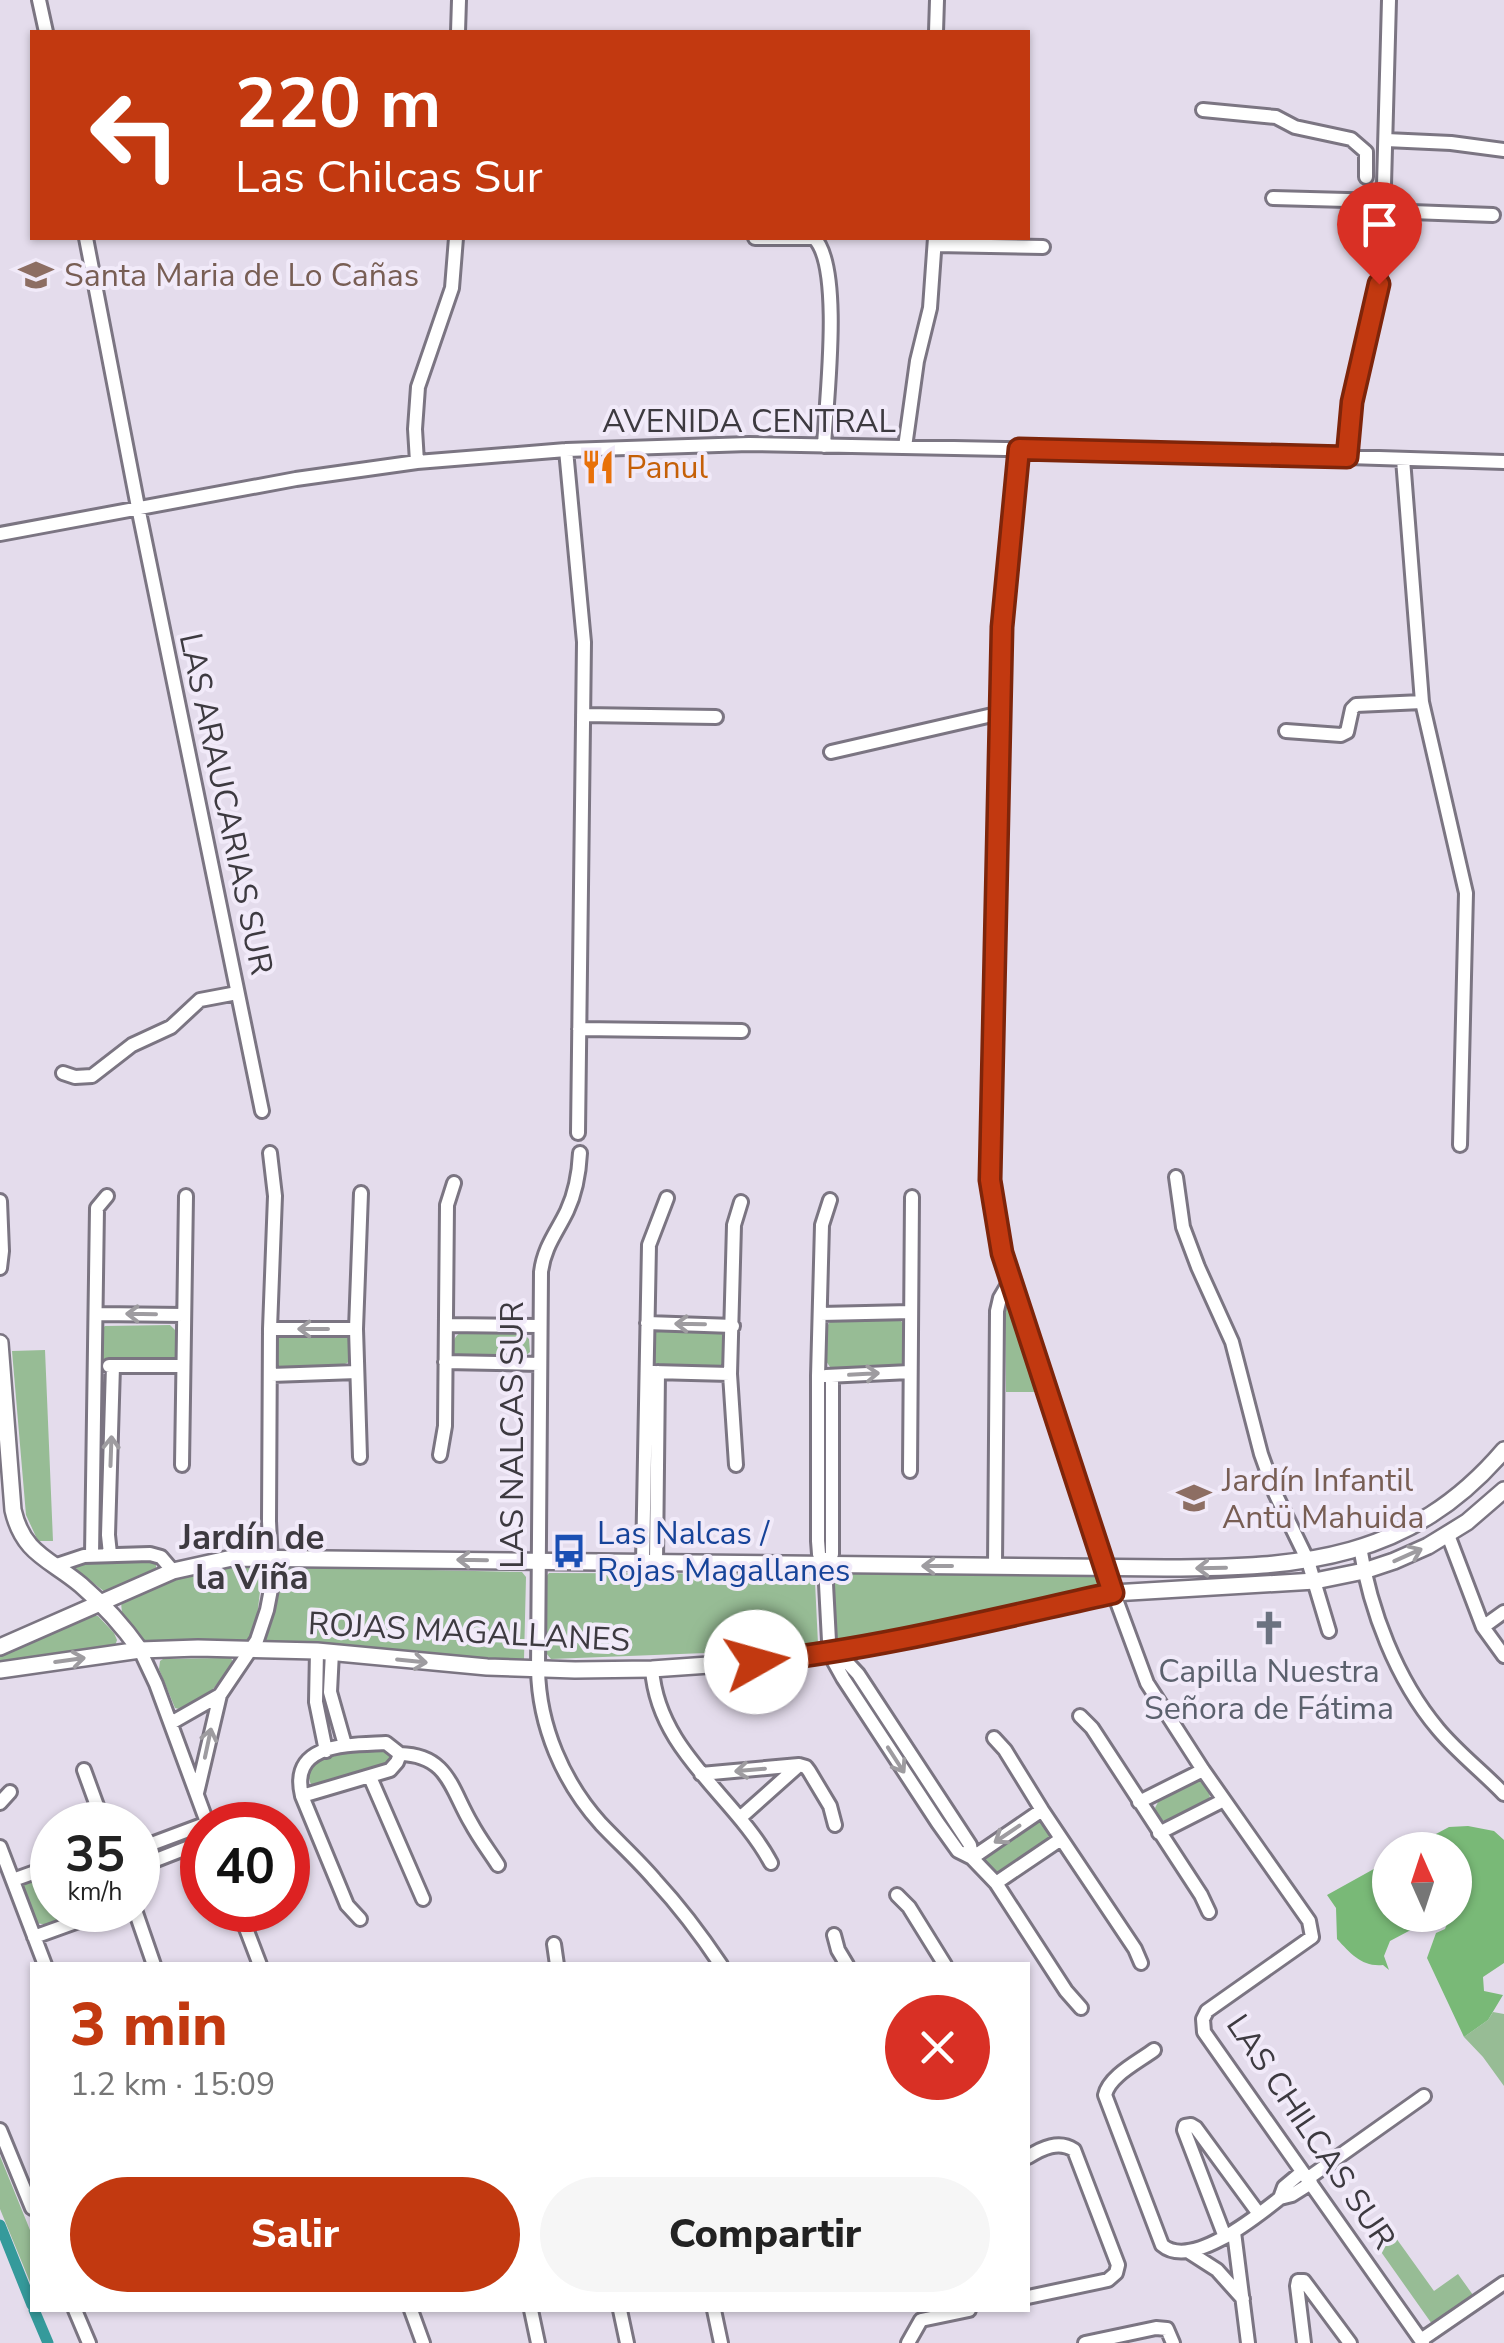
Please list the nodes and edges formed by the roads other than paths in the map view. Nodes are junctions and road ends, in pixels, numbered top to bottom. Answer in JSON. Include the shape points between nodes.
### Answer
{"nodes":[{"id":1,"x":40,"y":0,"type":"edge"},
{"id":2,"x":459,"y":0,"type":"edge"},
{"id":3,"x":936,"y":0,"type":"edge"},
{"id":4,"x":1389,"y":0,"type":"edge"},
{"id":5,"x":46,"y":30,"type":"edge"},
{"id":6,"x":458,"y":30,"type":"edge"},
{"id":7,"x":936,"y":30,"type":"edge"},
{"id":8,"x":1203,"y":110,"type":"dead end"},
{"id":9,"x":1386,"y":140,"type":"junction"},
{"id":10,"x":1504,"y":150,"type":"edge"},
{"id":11,"x":1385,"y":165,"type":"junction"},
{"id":12,"x":1273,"y":198,"type":"dead end"},
{"id":13,"x":1384,"y":206,"type":"junction"},
{"id":14,"x":1493,"y":216,"type":"dead end"},
{"id":15,"x":86,"y":240,"type":"edge"},
{"id":16,"x":456,"y":240,"type":"edge"},
{"id":17,"x":816,"y":240,"type":"edge"},
{"id":18,"x":935,"y":241,"type":"edge"},
{"id":19,"x":1043,"y":247,"type":"dead end"},
{"id":20,"x":824,"y":446,"type":"junction"},
{"id":21,"x":905,"y":447,"type":"junction"},
{"id":22,"x":1019,"y":449,"type":"junction"},
{"id":23,"x":566,"y":450,"type":"junction"},
{"id":24,"x":1347,"y":457,"type":"junction"},
{"id":25,"x":1403,"y":459,"type":"junction"},
{"id":26,"x":416,"y":462,"type":"junction"},
{"id":27,"x":1504,"y":462,"type":"edge"},
{"id":28,"x":138,"y":508,"type":"junction"},
{"id":29,"x":0,"y":534,"type":"edge"},
{"id":30,"x":1422,"y":702,"type":"junction"},
{"id":31,"x":1001,"y":713,"type":"junction"},
{"id":32,"x":583,"y":715,"type":"junction"},
{"id":33,"x":716,"y":718,"type":"dead end"},
{"id":34,"x":1286,"y":731,"type":"dead end"},
{"id":35,"x":830,"y":752,"type":"dead end"},
{"id":36,"x":237,"y":993,"type":"junction"},
{"id":37,"x":580,"y":1030,"type":"junction"},
{"id":38,"x":742,"y":1031,"type":"dead end"},
{"id":39,"x":64,"y":1074,"type":"dead end"},
{"id":40,"x":262,"y":1111,"type":"dead end"},
{"id":41,"x":578,"y":1133,"type":"dead end"},
{"id":42,"x":1460,"y":1145,"type":"dead end"},
{"id":43,"x":270,"y":1153,"type":"dead end"},
{"id":44,"x":580,"y":1153,"type":"dead end"},
{"id":45,"x":1176,"y":1178,"type":"dead end"},
{"id":46,"x":454,"y":1183,"type":"dead end"},
{"id":47,"x":361,"y":1193,"type":"dead end"},
{"id":48,"x":107,"y":1196,"type":"dead end"},
{"id":49,"x":186,"y":1196,"type":"dead end"},
{"id":50,"x":912,"y":1197,"type":"dead end"},
{"id":51,"x":667,"y":1198,"type":"dead end"},
{"id":52,"x":830,"y":1200,"type":"dead end"},
{"id":53,"x":0,"y":1201,"type":"edge"},
{"id":54,"x":742,"y":1202,"type":"dead end"},
{"id":55,"x":0,"y":1268,"type":"edge"},
{"id":56,"x":1010,"y":1281,"type":"junction"},
{"id":57,"x":911,"y":1312,"type":"junction"},
{"id":58,"x":98,"y":1314,"type":"junction"},
{"id":59,"x":184,"y":1314,"type":"junction"},
{"id":60,"x":820,"y":1314,"type":"junction"},
{"id":61,"x":446,"y":1324,"type":"junction"},
{"id":62,"x":647,"y":1324,"type":"junction"},
{"id":63,"x":540,"y":1326,"type":"junction"},
{"id":64,"x":733,"y":1326,"type":"junction"},
{"id":65,"x":270,"y":1329,"type":"junction"},
{"id":66,"x":356,"y":1329,"type":"junction"},
{"id":67,"x":0,"y":1343,"type":"edge"},
{"id":68,"x":445,"y":1362,"type":"junction"},
{"id":69,"x":540,"y":1364,"type":"junction"},
{"id":70,"x":96,"y":1366,"type":"junction"},
{"id":71,"x":113,"y":1366,"type":"junction"},
{"id":72,"x":183,"y":1366,"type":"junction"},
{"id":73,"x":357,"y":1372,"type":"junction"},
{"id":74,"x":652,"y":1372,"type":"junction"},
{"id":75,"x":910,"y":1372,"type":"junction"},
{"id":76,"x":270,"y":1374,"type":"junction"},
{"id":77,"x":730,"y":1374,"type":"junction"},
{"id":78,"x":825,"y":1376,"type":"junction"},
{"id":79,"x":1504,"y":1450,"type":"edge"},
{"id":80,"x":440,"y":1455,"type":"dead end"},
{"id":81,"x":360,"y":1457,"type":"dead end"},
{"id":82,"x":182,"y":1465,"type":"dead end"},
{"id":83,"x":736,"y":1465,"type":"dead end"},
{"id":84,"x":910,"y":1471,"type":"dead end"},
{"id":85,"x":1504,"y":1490,"type":"edge"},
{"id":86,"x":1448,"y":1534,"type":"junction"},
{"id":87,"x":1360,"y":1546,"type":"junction"},
{"id":88,"x":110,"y":1554,"type":"junction"},
{"id":89,"x":92,"y":1555,"type":"junction"},
{"id":90,"x":272,"y":1557,"type":"junction"},
{"id":91,"x":538,"y":1561,"type":"junction"},
{"id":92,"x":650,"y":1562,"type":"junction"},
{"id":93,"x":1308,"y":1562,"type":"junction"},
{"id":94,"x":825,"y":1565,"type":"junction"},
{"id":95,"x":54,"y":1566,"type":"junction"},
{"id":96,"x":995,"y":1566,"type":"junction"},
{"id":97,"x":1104,"y":1568,"type":"junction"},
{"id":98,"x":173,"y":1571,"type":"junction"},
{"id":99,"x":1364,"y":1571,"type":"junction"},
{"id":100,"x":1315,"y":1582,"type":"junction"},
{"id":101,"x":1113,"y":1593,"type":"junction"},
{"id":102,"x":101,"y":1603,"type":"junction"},
{"id":103,"x":1504,"y":1612,"type":"edge"},
{"id":104,"x":1483,"y":1627,"type":"junction"},
{"id":105,"x":1329,"y":1631,"type":"dead end"},
{"id":106,"x":0,"y":1647,"type":"edge"},
{"id":107,"x":252,"y":1648,"type":"junction"},
{"id":108,"x":140,"y":1650,"type":"junction"},
{"id":109,"x":324,"y":1652,"type":"junction"},
{"id":110,"x":832,"y":1652,"type":"junction"},
{"id":111,"x":1504,"y":1656,"type":"edge"},
{"id":112,"x":0,"y":1670,"type":"edge"},
{"id":113,"x":538,"y":1670,"type":"junction"},
{"id":114,"x":652,"y":1670,"type":"junction"},
{"id":115,"x":220,"y":1694,"type":"junction"},
{"id":116,"x":1080,"y":1716,"type":"dead end"},
{"id":117,"x":171,"y":1723,"type":"junction"},
{"id":118,"x":994,"y":1738,"type":"dead end"},
{"id":119,"x":345,"y":1745,"type":"junction"},
{"id":120,"x":326,"y":1751,"type":"junction"},
{"id":121,"x":400,"y":1754,"type":"junction"},
{"id":122,"x":799,"y":1766,"type":"junction"},
{"id":123,"x":84,"y":1770,"type":"dead end"},
{"id":124,"x":1203,"y":1770,"type":"junction"},
{"id":125,"x":701,"y":1774,"type":"junction"},
{"id":126,"x":370,"y":1777,"type":"junction"},
{"id":127,"x":10,"y":1792,"type":"dead end"},
{"id":128,"x":197,"y":1792,"type":"junction"},
{"id":129,"x":1504,"y":1794,"type":"edge"},
{"id":130,"x":302,"y":1796,"type":"junction"},
{"id":131,"x":1224,"y":1800,"type":"junction"},
{"id":132,"x":96,"y":1802,"type":"edge"},
{"id":133,"x":199,"y":1802,"type":"edge"},
{"id":134,"x":1139,"y":1802,"type":"junction"},
{"id":135,"x":0,"y":1803,"type":"edge"},
{"id":136,"x":1042,"y":1810,"type":"junction"},
{"id":137,"x":740,"y":1817,"type":"junction"},
{"id":138,"x":835,"y":1825,"type":"dead end"},
{"id":139,"x":1160,"y":1833,"type":"junction"},
{"id":140,"x":1061,"y":1839,"type":"junction"},
{"id":141,"x":0,"y":1847,"type":"edge"},
{"id":142,"x":972,"y":1858,"type":"junction"},
{"id":143,"x":771,"y":1863,"type":"dead end"},
{"id":144,"x":498,"y":1865,"type":"dead end"},
{"id":145,"x":30,"y":1874,"type":"edge"},
{"id":146,"x":13,"y":1880,"type":"junction"},
{"id":147,"x":996,"y":1884,"type":"junction"},
{"id":148,"x":897,"y":1895,"type":"dead end"},
{"id":149,"x":423,"y":1899,"type":"dead end"},
{"id":150,"x":1209,"y":1912,"type":"dead end"},
{"id":151,"x":360,"y":1919,"type":"dead end"},
{"id":152,"x":48,"y":1932,"type":"edge"},
{"id":153,"x":142,"y":1932,"type":"edge"},
{"id":154,"x":247,"y":1932,"type":"edge"},
{"id":155,"x":834,"y":1936,"type":"dead end"},
{"id":156,"x":34,"y":1937,"type":"junction"},
{"id":157,"x":554,"y":1944,"type":"dead end"},
{"id":158,"x":44,"y":1962,"type":"edge"},
{"id":159,"x":153,"y":1962,"type":"edge"},
{"id":160,"x":259,"y":1962,"type":"edge"},
{"id":161,"x":557,"y":1962,"type":"edge"},
{"id":162,"x":718,"y":1962,"type":"edge"},
{"id":163,"x":845,"y":1962,"type":"edge"},
{"id":164,"x":939,"y":1962,"type":"edge"},
{"id":165,"x":1141,"y":1962,"type":"dead end"},
{"id":166,"x":1081,"y":2008,"type":"dead end"},
{"id":167,"x":1154,"y":2050,"type":"dead end"},
{"id":168,"x":1424,"y":2096,"type":"dead end"},
{"id":169,"x":0,"y":2130,"type":"edge"},
{"id":170,"x":1030,"y":2156,"type":"edge"},
{"id":171,"x":1307,"y":2178,"type":"junction"},
{"id":172,"x":30,"y":2203,"type":"edge"},
{"id":173,"x":1259,"y":2214,"type":"junction"},
{"id":174,"x":1230,"y":2234,"type":"junction"},
{"id":175,"x":1188,"y":2252,"type":"junction"},
{"id":176,"x":1504,"y":2283,"type":"edge"},
{"id":177,"x":1030,"y":2297,"type":"edge"},
{"id":178,"x":1243,"y":2299,"type":"junction"},
{"id":179,"x":76,"y":2312,"type":"edge"},
{"id":180,"x":412,"y":2312,"type":"edge"},
{"id":181,"x":531,"y":2312,"type":"edge"},
{"id":182,"x":620,"y":2312,"type":"edge"},
{"id":183,"x":714,"y":2312,"type":"edge"},
{"id":184,"x":949,"y":2312,"type":"edge"},
{"id":185,"x":919,"y":2315,"type":"edge"},
{"id":186,"x":1170,"y":2336,"type":"edge"},
{"id":187,"x":86,"y":2340,"type":"edge"},
{"id":188,"x":1422,"y":2342,"type":"edge"},
{"id":189,"x":423,"y":2343,"type":"edge"},
{"id":190,"x":538,"y":2343,"type":"edge"},
{"id":191,"x":627,"y":2343,"type":"edge"},
{"id":192,"x":721,"y":2343,"type":"edge"},
{"id":193,"x":908,"y":2343,"type":"edge"},
{"id":194,"x":1089,"y":2343,"type":"edge"},
{"id":195,"x":1248,"y":2343,"type":"edge"},
{"id":196,"x":1304,"y":2343,"type":"edge"},
{"id":197,"x":1350,"y":2343,"type":"edge"}],
"edges":[{"from":1,"to":5,"type":"street"},
{"from":2,"to":6,"type":"street"},
{"from":3,"to":7,"type":"street"},
{"from":4,"to":9,"type":"street"},
{"from":8,"to":11,"type":"street","via":[[1276,118],[1351,139],[1366,152],[1366,171]]},
{"from":9,"to":10,"type":"street"},
{"from":9,"to":11,"type":"street"},
{"from":11,"to":13,"type":"street"},
{"from":12,"to":13,"type":"street"},
{"from":13,"to":14,"type":"street"},
{"from":13,"to":24,"type":"street","via":[[1379,284],[1354,390]]},
{"from":15,"to":28,"type":"street","name":"LAS ARAUCARIAS SUR"},
{"from":16,"to":26,"type":"street","via":[[452,288],[418,388]]},
{"from":17,"to":20,"type":"street","via":[[831,296]]},
{"from":18,"to":19,"type":"street"},
{"from":18,"to":21,"type":"street"},
{"from":20,"to":21,"type":"street","name":"AVENIDA CENTRAL"},
{"from":20,"to":23,"type":"street","name":"AVENIDA CENTRAL"},
{"from":21,"to":22,"type":"street","name":"AVENIDA CENTRAL"},
{"from":22,"to":24,"type":"street","name":"AVENIDA CENTRAL"},
{"from":22,"to":31,"type":"street","name":"LAS CHILCAS SUR"},
{"from":23,"to":26,"type":"street","name":"AVENIDA CENTRAL"},
{"from":23,"to":32,"type":"street","via":[[584,642]]},
{"from":24,"to":25,"type":"street","name":"AVENIDA CENTRAL"},
{"from":25,"to":27,"type":"street","name":"AVENIDA CENTRAL"},
{"from":25,"to":30,"type":"street"},
{"from":26,"to":28,"type":"street","name":"AVENIDA CENTRAL"},
{"from":28,"to":29,"type":"street","name":"AVENIDA CENTRAL"},
{"from":28,"to":36,"type":"street","name":"LAS ARAUCARIAS SUR"},
{"from":30,"to":34,"type":"street","via":[[1356,705],[1340,735]]},
{"from":30,"to":42,"type":"street","via":[[1466,893]]},
{"from":31,"to":35,"type":"street"},
{"from":31,"to":56,"type":"street","name":"LAS CHILCAS SUR","via":[[989,1168]]},
{"from":32,"to":33,"type":"street"},
{"from":32,"to":37,"type":"street"},
{"from":36,"to":39,"type":"street","via":[[200,1000],[92,1076]]},
{"from":36,"to":40,"type":"street","name":"LAS ARAUCARIAS SUR"},
{"from":37,"to":38,"type":"street"},
{"from":37,"to":41,"type":"street"},
{"from":43,"to":65,"type":"street"},
{"from":44,"to":63,"type":"street","name":"LAS NALCAS SUR","via":[[572,1199],[542,1263]]},
{"from":45,"to":93,"type":"street","via":[[1183,1227],[1240,1365],[1275,1494]]},
{"from":46,"to":61,"type":"street","via":[[447,1205]]},
{"from":47,"to":66,"type":"street"},
{"from":48,"to":58,"type":"street","via":[[97,1208]]},
{"from":49,"to":59,"type":"street"},
{"from":50,"to":57,"type":"street"},
{"from":51,"to":62,"type":"street","via":[[649,1245]]},
{"from":52,"to":60,"type":"street","via":[[822,1224]]},
{"from":53,"to":55,"type":"street"},
{"from":54,"to":64,"type":"street","via":[[734,1225]]},
{"from":56,"to":96,"type":"street","via":[[998,1310]]},
{"from":56,"to":97,"type":"street","name":"LAS CHILCAS SUR"},
{"from":57,"to":60,"type":"street"},
{"from":57,"to":75,"type":"street"},
{"from":59,"to":58,"type":"street","one_way":true},
{"from":58,"to":70,"type":"street"},
{"from":59,"to":72,"type":"street"},
{"from":60,"to":78,"type":"street"},
{"from":61,"to":63,"type":"street"},
{"from":61,"to":68,"type":"street"},
{"from":64,"to":62,"type":"street","one_way":true},
{"from":62,"to":74,"type":"street"},
{"from":63,"to":69,"type":"street","name":"LAS NALCAS SUR"},
{"from":64,"to":77,"type":"street"},
{"from":66,"to":65,"type":"street","one_way":true},
{"from":65,"to":76,"type":"street"},
{"from":66,"to":73,"type":"street"},
{"from":67,"to":95,"type":"street","via":[[15,1521],[30,1548]]},
{"from":68,"to":69,"type":"street"},
{"from":68,"to":80,"type":"street"},
{"from":69,"to":91,"type":"street","name":"LAS NALCAS SUR"},
{"from":70,"to":71,"type":"street"},
{"from":70,"to":89,"type":"street"},
{"from":71,"to":72,"type":"street"},
{"from":88,"to":71,"type":"street","one_way":true},
{"from":72,"to":82,"type":"street"},
{"from":73,"to":76,"type":"street"},
{"from":73,"to":81,"type":"street"},
{"from":74,"to":77,"type":"street"},
{"from":74,"to":92,"type":"street"},
{"from":78,"to":75,"type":"street","one_way":true},
{"from":75,"to":84,"type":"street"},
{"from":76,"to":90,"type":"street"},
{"from":77,"to":83,"type":"street"},
{"from":78,"to":94,"type":"street","via":[[832,1554]]},
{"from":79,"to":87,"type":"street","name":"ROJAS MAGALLANES","via":[[1439,1510]]},
{"from":85,"to":86,"type":"street","name":"ROJAS MAGALLANES"},
{"from":99,"to":86,"type":"street","name":"ROJAS MAGALLANES","one_way":true},
{"from":86,"to":104,"type":"street"},
{"from":87,"to":93,"type":"street","name":"ROJAS MAGALLANES"},
{"from":87,"to":99,"type":"street"},
{"from":88,"to":89,"type":"street"},
{"from":88,"to":98,"type":"street","via":[[154,1554]]},
{"from":89,"to":95,"type":"street"},
{"from":91,"to":90,"type":"street","name":"ROJAS MAGALLANES","one_way":true},
{"from":90,"to":98,"type":"street","name":"ROJAS MAGALLANES"},
{"from":90,"to":107,"type":"street","via":[[267,1610]]},
{"from":91,"to":92,"type":"street","name":"ROJAS MAGALLANES"},
{"from":91,"to":113,"type":"street","name":"LAS NALCAS SUR"},
{"from":92,"to":94,"type":"street","name":"ROJAS MAGALLANES"},
{"from":93,"to":97,"type":"street","name":"ROJAS MAGALLANES","one_way":true},
{"from":93,"to":100,"type":"street"},
{"from":96,"to":94,"type":"street","name":"ROJAS MAGALLANES","one_way":true},
{"from":94,"to":110,"type":"street"},
{"from":95,"to":102,"type":"street"},
{"from":96,"to":97,"type":"street","name":"ROJAS MAGALLANES"},
{"from":97,"to":101,"type":"street","name":"LAS CHILCAS SUR"},
{"from":98,"to":102,"type":"street","name":"ROJAS MAGALLANES"},
{"from":99,"to":100,"type":"street","name":"ROJAS MAGALLANES"},
{"from":99,"to":129,"type":"street","via":[[1388,1642],[1424,1710]]},
{"from":100,"to":101,"type":"street","name":"ROJAS MAGALLANES"},
{"from":100,"to":105,"type":"street"},
{"from":101,"to":110,"type":"street","name":"ROJAS MAGALLANES"},
{"from":101,"to":124,"type":"street","name":"LAS CHILCAS SUR","via":[[1147,1683]]},
{"from":102,"to":106,"type":"street","name":"ROJAS MAGALLANES"},
{"from":102,"to":108,"type":"street"},
{"from":103,"to":104,"type":"street"},
{"from":104,"to":111,"type":"street"},
{"from":107,"to":108,"type":"street","name":"ROJAS MAGALLANES"},
{"from":107,"to":109,"type":"street","name":"ROJAS MAGALLANES"},
{"from":107,"to":115,"type":"street"},
{"from":112,"to":108,"type":"street","name":"ROJAS MAGALLANES","one_way":true},
{"from":108,"to":117,"type":"street"},
{"from":109,"to":113,"type":"street","name":"ROJAS MAGALLANES","one_way":true},
{"from":109,"to":119,"type":"street"},
{"from":109,"to":120,"type":"street","via":[[316,1702]]},
{"from":110,"to":114,"type":"street","name":"ROJAS MAGALLANES"},
{"from":110,"to":142,"type":"street","via":[[938,1823],[958,1851]]},
{"from":113,"to":114,"type":"street","name":"ROJAS MAGALLANES"},
{"from":113,"to":162,"type":"street","name":"LAS NALCAS SUR","via":[[547,1727],[577,1793]]},
{"from":114,"to":125,"type":"street","via":[[662,1715]]},
{"from":115,"to":117,"type":"street"},
{"from":128,"to":115,"type":"street","one_way":true},
{"from":116,"to":134,"type":"street"},
{"from":117,"to":128,"type":"street"},
{"from":118,"to":136,"type":"street"},
{"from":119,"to":120,"type":"street"},
{"from":119,"to":121,"type":"street","via":[[386,1743]]},
{"from":120,"to":130,"type":"street","via":[[300,1768]]},
{"from":121,"to":126,"type":"street","via":[[390,1770]]},
{"from":121,"to":144,"type":"street","via":[[416,1754],[442,1769]]},
{"from":122,"to":125,"type":"street","one_way":true},
{"from":122,"to":137,"type":"street"},
{"from":122,"to":138,"type":"street","via":[[809,1770]]},
{"from":123,"to":132,"type":"street"},
{"from":124,"to":131,"type":"street","name":"LAS CHILCAS SUR"},
{"from":124,"to":134,"type":"street"},
{"from":125,"to":137,"type":"street"},
{"from":126,"to":130,"type":"street"},
{"from":126,"to":149,"type":"street"},
{"from":127,"to":135,"type":"street"},
{"from":128,"to":133,"type":"street"},
{"from":130,"to":151,"type":"street","via":[[346,1905]]},
{"from":131,"to":139,"type":"street"},
{"from":131,"to":171,"type":"street","name":"LAS CHILCAS SUR","via":[[1309,1921],[1312,1937],[1207,2011],[1202,2028]]},
{"from":134,"to":139,"type":"street"},
{"from":136,"to":140,"type":"street"},
{"from":136,"to":142,"type":"street","one_way":true},
{"from":137,"to":143,"type":"street"},
{"from":139,"to":150,"type":"street"},
{"from":140,"to":147,"type":"street"},
{"from":140,"to":165,"type":"street"},
{"from":141,"to":146,"type":"street"},
{"from":142,"to":147,"type":"street"},
{"from":145,"to":146,"type":"street"},
{"from":146,"to":156,"type":"street"},
{"from":147,"to":166,"type":"street"},
{"from":148,"to":164,"type":"street"},
{"from":152,"to":156,"type":"street"},
{"from":153,"to":159,"type":"street"},
{"from":154,"to":160,"type":"street"},
{"from":155,"to":163,"type":"street"},
{"from":156,"to":158,"type":"street"},
{"from":157,"to":161,"type":"street"},
{"from":167,"to":175,"type":"street","via":[[1111,2082],[1105,2096],[1162,2246]]},
{"from":168,"to":171,"type":"street"},
{"from":169,"to":172,"type":"street"},
{"from":170,"to":177,"type":"street","via":[[1058,2145],[1074,2150],[1118,2265],[1108,2280]]},
{"from":171,"to":173,"type":"street","via":[[1282,2189]]},
{"from":171,"to":188,"type":"street","name":"LAS CHILCAS SUR"},
{"from":173,"to":174,"type":"street"},
{"from":173,"to":174,"type":"street","via":[[1196,2128],[1185,2126]]},
{"from":174,"to":175,"type":"street"},
{"from":174,"to":178,"type":"street"},
{"from":175,"to":178,"type":"street"},
{"from":176,"to":188,"type":"street"},
{"from":178,"to":195,"type":"street"},
{"from":179,"to":187,"type":"street"},
{"from":180,"to":189,"type":"street"},
{"from":181,"to":190,"type":"street"},
{"from":182,"to":191,"type":"street"},
{"from":183,"to":192,"type":"street"},
{"from":184,"to":185,"type":"street"},
{"from":185,"to":193,"type":"street"},
{"from":186,"to":194,"type":"street","via":[[1156,2328]]},
{"from":196,"to":197,"type":"street","via":[[1298,2280]]}]}
